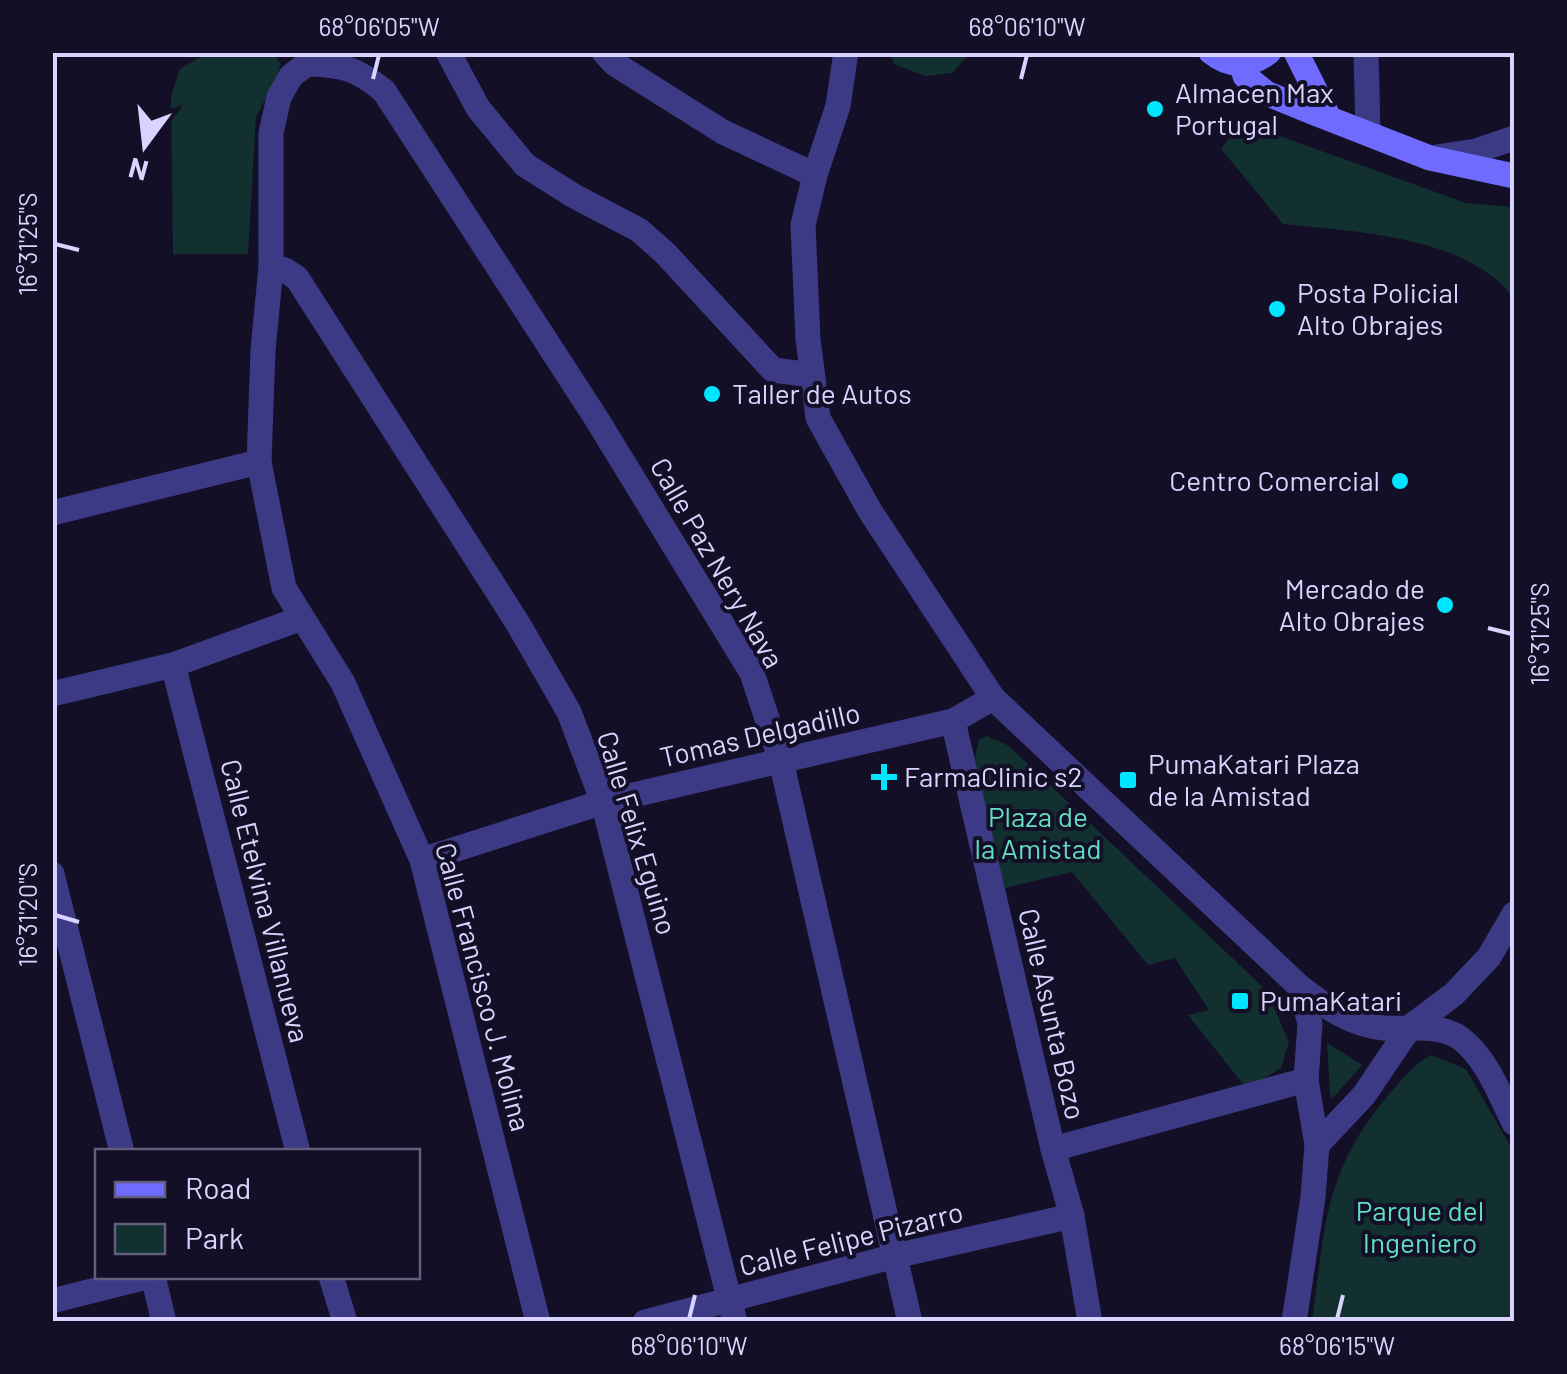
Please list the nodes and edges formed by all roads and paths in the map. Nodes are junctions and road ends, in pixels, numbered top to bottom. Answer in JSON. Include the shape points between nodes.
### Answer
{"nodes":[{"id":1,"x":448,"y":52,"type":"edge"},
{"id":2,"x":604,"y":52,"type":"edge"},
{"id":3,"x":846,"y":52,"type":"edge"},
{"id":4,"x":1211,"y":52,"type":"edge"},
{"id":5,"x":1270,"y":52,"type":"edge"},
{"id":6,"x":1296,"y":52,"type":"edge"},
{"id":7,"x":1366,"y":52,"type":"edge"},
{"id":8,"x":304,"y":58,"type":"edge"},
{"id":9,"x":1242,"y":64,"type":"junction"},
{"id":10,"x":1328,"y":116,"type":"junction"},
{"id":11,"x":1368,"y":132,"type":"junction"},
{"id":12,"x":1514,"y":138,"type":"edge"},
{"id":13,"x":1430,"y":158,"type":"junction"},
{"id":14,"x":815,"y":175,"type":"junction"},
{"id":15,"x":1514,"y":176,"type":"edge"},
{"id":16,"x":271,"y":267,"type":"junction"},
{"id":17,"x":812,"y":376,"type":"junction"},
{"id":18,"x":260,"y":462,"type":"junction"},
{"id":19,"x":52,"y":513,"type":"edge"},
{"id":20,"x":302,"y":618,"type":"junction"},
{"id":21,"x":173,"y":665,"type":"junction"},
{"id":22,"x":52,"y":694,"type":"edge"},
{"id":23,"x":994,"y":698,"type":"junction"},
{"id":24,"x":953,"y":721,"type":"junction"},
{"id":25,"x":781,"y":761,"type":"junction"},
{"id":26,"x":603,"y":802,"type":"junction"},
{"id":27,"x":422,"y":860,"type":"junction"},
{"id":28,"x":52,"y":874,"type":"edge"},
{"id":29,"x":1514,"y":914,"type":"edge"},
{"id":30,"x":1301,"y":988,"type":"junction"},
{"id":31,"x":1410,"y":1027,"type":"junction"},
{"id":32,"x":1306,"y":1080,"type":"junction"},
{"id":33,"x":1514,"y":1122,"type":"edge"},
{"id":34,"x":1317,"y":1145,"type":"junction"},
{"id":35,"x":1053,"y":1148,"type":"junction"},
{"id":36,"x":121,"y":1149,"type":"edge"},
{"id":37,"x":297,"y":1149,"type":"edge"},
{"id":38,"x":1072,"y":1216,"type":"junction"},
{"id":39,"x":895,"y":1256,"type":"junction"},
{"id":40,"x":140,"y":1279,"type":"edge"},
{"id":41,"x":153,"y":1279,"type":"edge"},
{"id":42,"x":333,"y":1279,"type":"edge"},
{"id":43,"x":52,"y":1301,"type":"edge"},
{"id":44,"x":732,"y":1311,"type":"edge"},
{"id":45,"x":164,"y":1322,"type":"edge"},
{"id":46,"x":345,"y":1322,"type":"edge"},
{"id":47,"x":538,"y":1322,"type":"edge"},
{"id":48,"x":645,"y":1322,"type":"edge"},
{"id":49,"x":910,"y":1322,"type":"edge"},
{"id":50,"x":1090,"y":1322,"type":"edge"},
{"id":51,"x":1294,"y":1322,"type":"edge"}],
"edges":[{"from":1,"to":17,"type":"street","via":[[478,108],[525,165],[638,230],[773,370]]},
{"from":2,"to":14,"type":"street","via":[[723,132]]},
{"from":3,"to":14,"type":"street","via":[[838,106]]},
{"from":4,"to":9,"type":"main road"},
{"from":5,"to":9,"type":"main road"},
{"from":6,"to":10,"type":"main road"},
{"from":7,"to":11,"type":"street"},
{"from":8,"to":16,"type":"street","name":"Calle Francisco J. Molina","via":[[278,97],[271,133]]},
{"from":8,"to":25,"type":"street","name":"Calle Paz Nery Nava","via":[[363,73],[384,91],[752,673]]},
{"from":9,"to":10,"type":"main road","via":[[1266,92]]},
{"from":10,"to":11,"type":"main road"},
{"from":11,"to":13,"type":"main road"},
{"from":12,"to":13,"type":"street"},
{"from":13,"to":15,"type":"main road"},
{"from":14,"to":17,"type":"street","via":[[803,225]]},
{"from":16,"to":18,"type":"street","name":"Calle Francisco J. Molina"},
{"from":16,"to":26,"type":"street","name":"Calle Felix Eguino","via":[[297,278],[517,622],[569,712]]},
{"from":17,"to":23,"type":"street","via":[[818,418],[841,461]]},
{"from":18,"to":19,"type":"street"},
{"from":18,"to":20,"type":"street","name":"Calle Francisco J. Molina","via":[[284,588]]},
{"from":20,"to":21,"type":"street"},
{"from":20,"to":27,"type":"street","name":"Calle Francisco J. Molina","via":[[343,683]]},
{"from":21,"to":22,"type":"street"},
{"from":21,"to":37,"type":"street","name":"Calle Etelvina Villanueva"},
{"from":23,"to":24,"type":"street","name":"Tomas Delgadillo"},
{"from":23,"to":30,"type":"street"},
{"from":24,"to":25,"type":"street","name":"Tomas Delgadillo"},
{"from":24,"to":35,"type":"street","name":"Calle Asunta Bozo"},
{"from":25,"to":26,"type":"street","name":"Tomas Delgadillo"},
{"from":25,"to":39,"type":"street","name":"Calle Paz Nery Nava"},
{"from":26,"to":27,"type":"street","name":"Tomas Delgadillo"},
{"from":26,"to":44,"type":"street","name":"Calle Felix Eguino"},
{"from":27,"to":47,"type":"street","name":"Calle Francisco J. Molina"},
{"from":28,"to":36,"type":"street"},
{"from":29,"to":31,"type":"street","via":[[1490,957]]},
{"from":30,"to":31,"type":"street","via":[[1332,1012],[1359,1022]]},
{"from":30,"to":32,"type":"street","via":[[1310,1024]]},
{"from":31,"to":33,"type":"street","via":[[1459,1037],[1482,1062]]},
{"from":31,"to":34,"type":"street","via":[[1364,1095]]},
{"from":32,"to":34,"type":"street"},
{"from":32,"to":35,"type":"street"},
{"from":34,"to":51,"type":"street"},
{"from":35,"to":38,"type":"street","name":"Calle Asunta Bozo"},
{"from":38,"to":39,"type":"street","name":"Calle Felipe Pizarro"},
{"from":38,"to":50,"type":"street","name":"Calle Asunta Bozo"},
{"from":39,"to":44,"type":"street","name":"Calle Felipe Pizarro"},
{"from":39,"to":49,"type":"street","name":"Calle Paz Nery Nava"},
{"from":40,"to":43,"type":"street"},
{"from":41,"to":45,"type":"street"},
{"from":42,"to":46,"type":"street"},
{"from":44,"to":48,"type":"street","name":"Calle Felipe Pizarro"}]}
